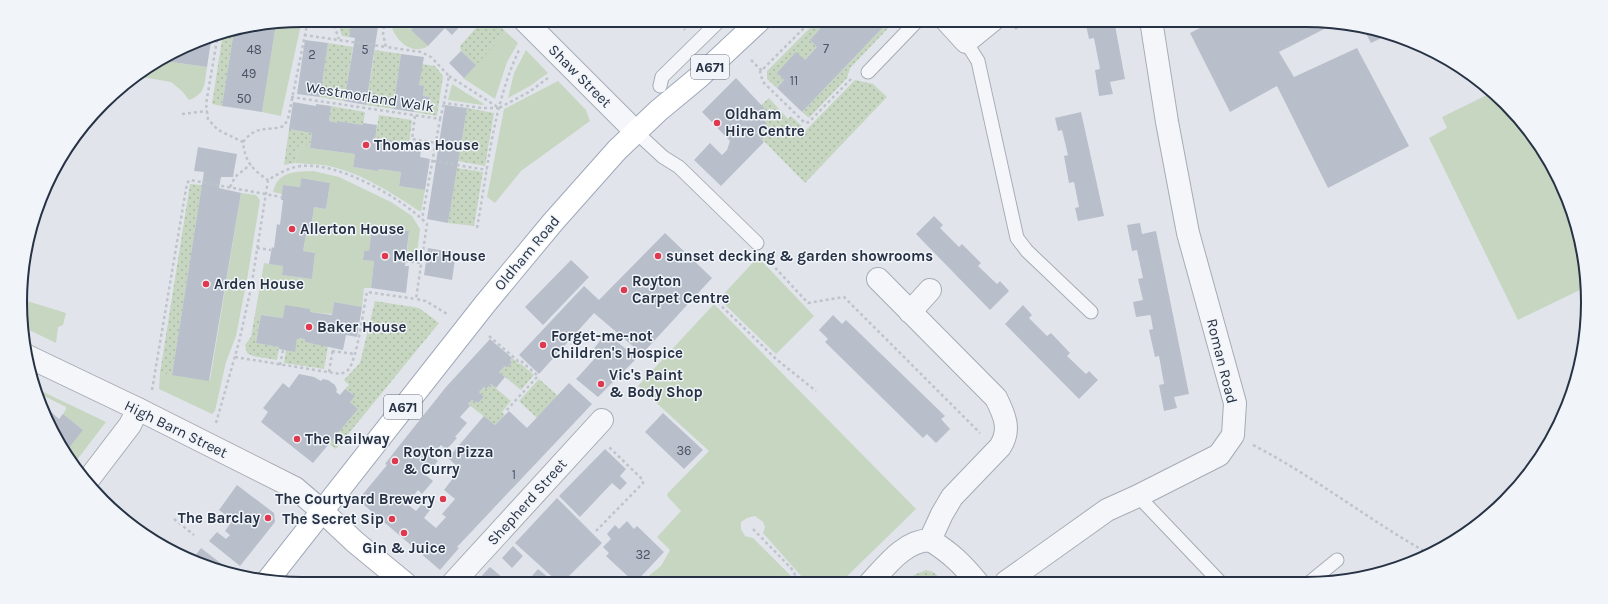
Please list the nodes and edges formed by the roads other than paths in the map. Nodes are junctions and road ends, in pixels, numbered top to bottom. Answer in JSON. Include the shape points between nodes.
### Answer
{"nodes":[{"id":1,"x":531,"y":27,"type":"edge"},
{"id":2,"x":713,"y":27,"type":"edge"},
{"id":3,"x":752,"y":27,"type":"edge"},
{"id":4,"x":911,"y":27,"type":"edge"},
{"id":5,"x":952,"y":27,"type":"edge"},
{"id":6,"x":984,"y":27,"type":"edge"},
{"id":7,"x":1152,"y":27,"type":"edge"},
{"id":8,"x":966,"y":42,"type":"junction"},
{"id":9,"x":868,"y":72,"type":"dead end"},
{"id":10,"x":660,"y":86,"type":"joint"},
{"id":11,"x":658,"y":111,"type":"junction"},
{"id":12,"x":636,"y":132,"type":"junction"},
{"id":13,"x":757,"y":243,"type":"dead end"},
{"id":14,"x":878,"y":279,"type":"dead end"},
{"id":15,"x":930,"y":290,"type":"dead end"},
{"id":16,"x":910,"y":312,"type":"junction"},
{"id":17,"x":1091,"y":312,"type":"dead end"},
{"id":18,"x":32,"y":358,"type":"edge"},
{"id":19,"x":145,"y":402,"type":"junction"},
{"id":20,"x":602,"y":420,"type":"dead end"},
{"id":21,"x":90,"y":477,"type":"edge"},
{"id":22,"x":1138,"y":496,"type":"junction"},
{"id":23,"x":322,"y":511,"type":"junction"},
{"id":24,"x":930,"y":540,"type":"junction"},
{"id":25,"x":1337,"y":560,"type":"dead end"},
{"id":26,"x":272,"y":575,"type":"edge"},
{"id":27,"x":1317,"y":576,"type":"edge"},
{"id":28,"x":398,"y":577,"type":"edge"},
{"id":29,"x":458,"y":577,"type":"edge"},
{"id":30,"x":876,"y":577,"type":"edge"},
{"id":31,"x":973,"y":577,"type":"edge"},
{"id":32,"x":1013,"y":577,"type":"edge"},
{"id":33,"x":1215,"y":577,"type":"edge"}],
"edges":[{"from":1,"to":12,"type":"street","name":"Shaw Street"},
{"from":2,"to":10,"type":"lane","via":[[662,77]]},
{"from":3,"to":11,"type":"main road","name":"Oldham Road","number":"A671"},
{"from":4,"to":9,"type":"lane"},
{"from":5,"to":8,"type":"street"},
{"from":6,"to":8,"type":"street"},
{"from":7,"to":22,"type":"street","name":"Roman Road","via":[[1188,233],[1235,403],[1233,435],[1219,455]]},
{"from":8,"to":17,"type":"lane","via":[[978,61],[1017,238],[1027,251]]},
{"from":10,"to":11,"type":"main road"},
{"from":11,"to":12,"type":"main road","name":"Oldham Road","number":"A671"},
{"from":12,"to":13,"type":"lane","via":[[663,157],[679,167]]},
{"from":12,"to":23,"type":"main road","name":"Oldham Road","number":"A671","via":[[553,222],[485,304]]},
{"from":14,"to":16,"type":"street"},
{"from":15,"to":16,"type":"street"},
{"from":16,"to":24,"type":"street","via":[[996,398],[1004,414],[1006,427],[1005,439],[1000,448],[952,497]]},
{"from":18,"to":19,"type":"street","name":"High Barn Street"},
{"from":19,"to":21,"type":"street"},
{"from":19,"to":23,"type":"street","name":"High Barn Street","via":[[295,488]]},
{"from":20,"to":29,"type":"street","name":"Shepherd Street"},
{"from":22,"to":32,"type":"street","via":[[1107,510]]},
{"from":22,"to":33,"type":"lane"},
{"from":23,"to":26,"type":"main road","number":"A671"},
{"from":23,"to":28,"type":"main road"},
{"from":24,"to":30,"type":"street","via":[[920,540],[907,546]]},
{"from":24,"to":31,"type":"street","via":[[960,562]]},
{"from":25,"to":27,"type":"lane"}]}
